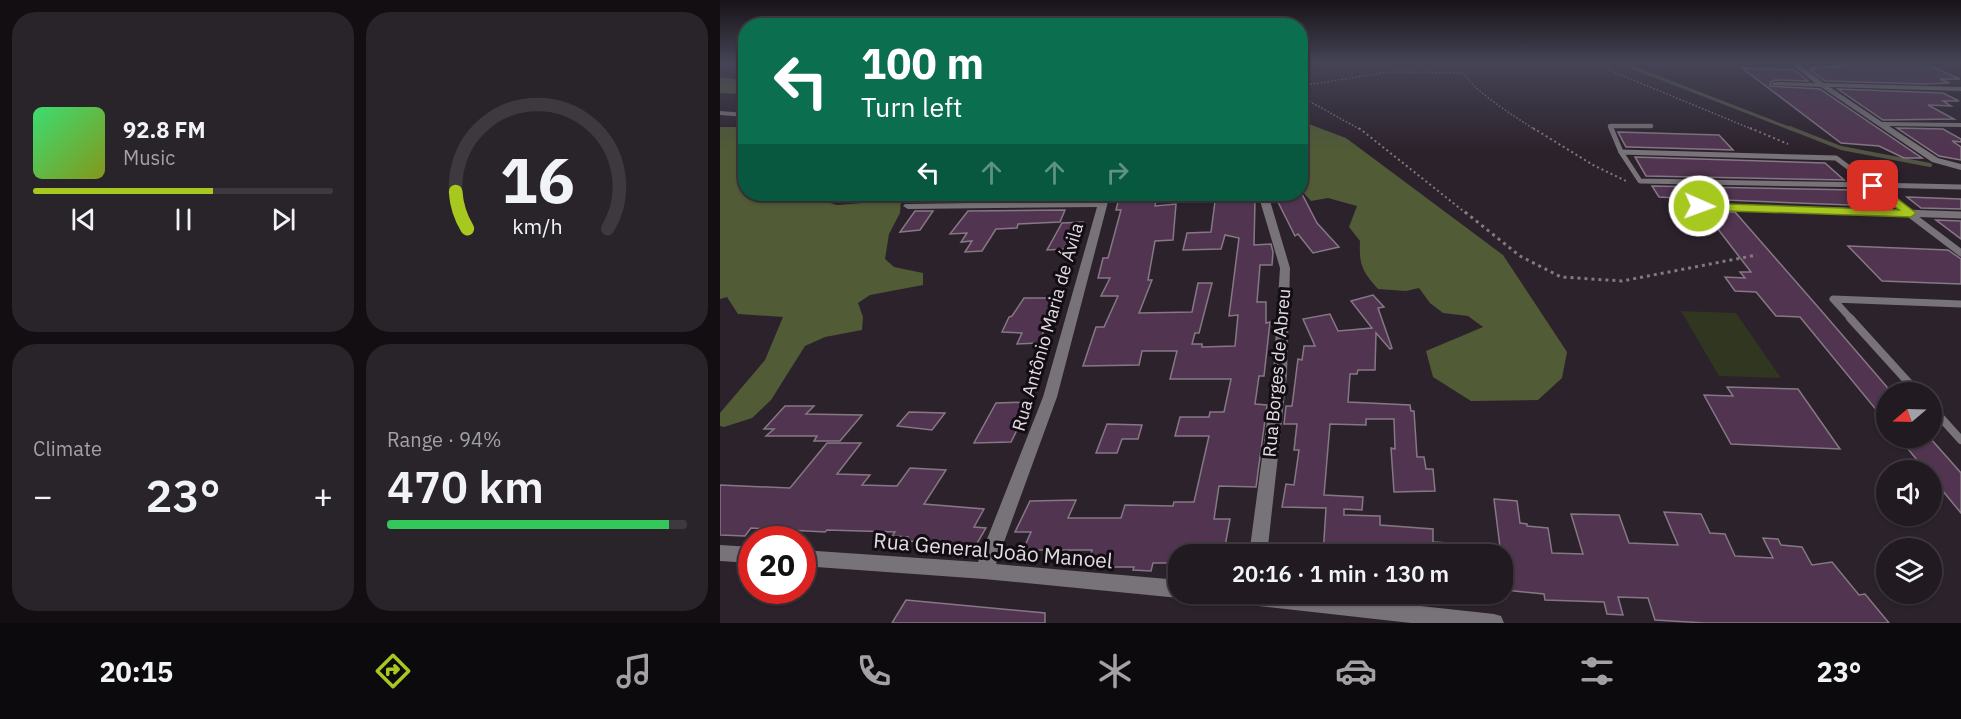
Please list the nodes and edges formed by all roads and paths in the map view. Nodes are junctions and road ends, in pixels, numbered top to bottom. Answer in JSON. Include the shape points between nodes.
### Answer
{"nodes":[{"id":1,"x":1483,"y":92,"type":"edge"},
{"id":2,"x":1661,"y":92,"type":"edge"},
{"id":3,"x":1833,"y":92,"type":"edge"},
{"id":4,"x":1308,"y":100,"type":"edge"},
{"id":5,"x":720,"y":113,"type":"edge"},
{"id":6,"x":738,"y":114,"type":"edge"},
{"id":7,"x":1880,"y":124,"type":"junction"},
{"id":8,"x":1961,"y":125,"type":"edge"},
{"id":9,"x":1651,"y":126,"type":"dead end"},
{"id":10,"x":1621,"y":152,"type":"junction"},
{"id":11,"x":1817,"y":158,"type":"junction"},
{"id":12,"x":1961,"y":166,"type":"edge"},
{"id":13,"x":1640,"y":181,"type":"junction"},
{"id":14,"x":1873,"y":186,"type":"junction"},
{"id":15,"x":1961,"y":187,"type":"edge"},
{"id":16,"x":1047,"y":201,"type":"edge"},
{"id":17,"x":1102,"y":201,"type":"edge"},
{"id":18,"x":1265,"y":201,"type":"edge"},
{"id":19,"x":908,"y":206,"type":"dead end"},
{"id":20,"x":1699,"y":206,"type":"dead end"},
{"id":21,"x":1911,"y":213,"type":"junction"},
{"id":22,"x":1961,"y":215,"type":"edge"},
{"id":23,"x":1961,"y":253,"type":"edge"},
{"id":24,"x":1757,"y":255,"type":"dead end"},
{"id":25,"x":1961,"y":304,"type":"edge"},
{"id":26,"x":1908,"y":382,"type":"edge"},
{"id":27,"x":1942,"y":419,"type":"edge"},
{"id":28,"x":1961,"y":440,"type":"edge"},
{"id":29,"x":1259,"y":544,"type":"edge"},
{"id":30,"x":720,"y":553,"type":"edge"},
{"id":31,"x":738,"y":554,"type":"edge"},
{"id":32,"x":816,"y":559,"type":"edge"},
{"id":33,"x":984,"y":571,"type":"junction"},
{"id":34,"x":1168,"y":588,"type":"edge"},
{"id":35,"x":1330,"y":604,"type":"edge"},
{"id":36,"x":1494,"y":623,"type":"edge"}],
"edges":[{"from":1,"to":13,"type":"path","via":[[1594,166],[1622,181]]},
{"from":2,"to":11,"type":"path"},
{"from":3,"to":7,"type":"street"},
{"from":4,"to":24,"type":"path","via":[[1367,133],[1520,256],[1561,277],[1622,281]]},
{"from":5,"to":6,"type":"street"},
{"from":7,"to":8,"type":"street"},
{"from":7,"to":12,"type":"street","via":[[1935,160]]},
{"from":9,"to":10,"type":"lane","via":[[1610,126]]},
{"from":10,"to":11,"type":"lane"},
{"from":10,"to":13,"type":"lane"},
{"from":11,"to":14,"type":"lane","via":[[1836,158]]},
{"from":13,"to":14,"type":"lane"},
{"from":14,"to":15,"type":"lane"},
{"from":14,"to":21,"type":"lane"},
{"from":16,"to":19,"type":"street"},
{"from":17,"to":33,"type":"street","name":"Rua Antônio Maria de Ávila","via":[[1050,397]]},
{"from":18,"to":29,"type":"street","name":"Rua Borges de Abreu","via":[[1285,268],[1280,375]]},
{"from":20,"to":21,"type":"lane"},
{"from":21,"to":22,"type":"lane"},
{"from":21,"to":23,"type":"lane"},
{"from":25,"to":26,"type":"lane","via":[[1833,299]]},
{"from":27,"to":28,"type":"lane"},
{"from":30,"to":31,"type":"street"},
{"from":32,"to":33,"type":"street","name":"Rua General João Manoel"},
{"from":33,"to":34,"type":"street","name":"Rua General João Manoel"},
{"from":35,"to":36,"type":"street"}]}
